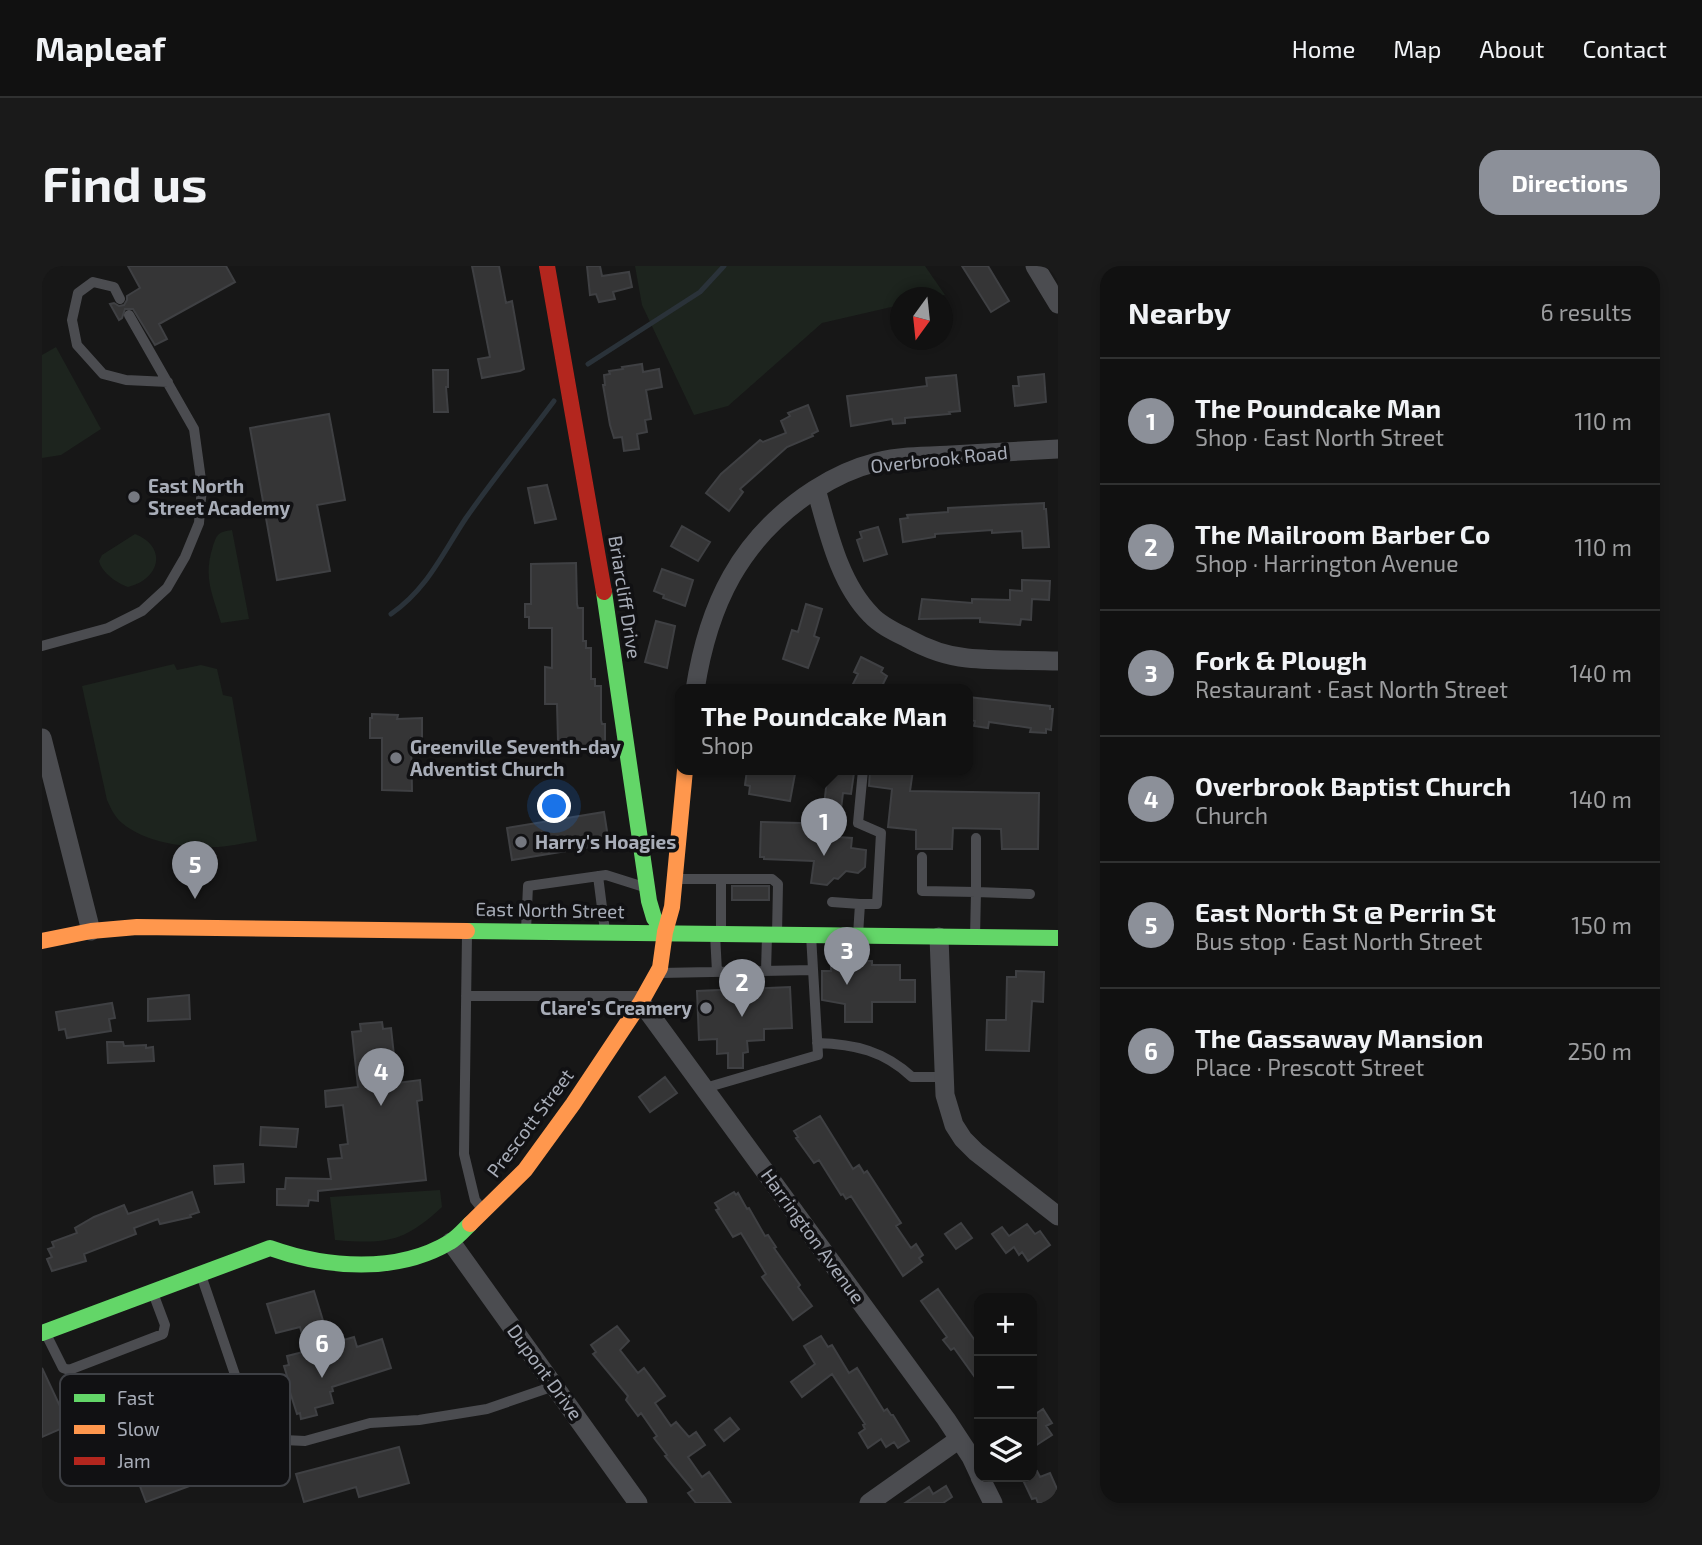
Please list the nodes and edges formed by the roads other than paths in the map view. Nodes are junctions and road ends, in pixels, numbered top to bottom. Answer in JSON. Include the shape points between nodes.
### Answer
{"nodes":[{"id":1,"x":547,"y":266,"type":"edge"},
{"id":2,"x":1035,"y":266,"type":"edge"},
{"id":3,"x":120,"y":299,"type":"dead end"},
{"id":4,"x":1058,"y":304,"type":"edge"},
{"id":5,"x":129,"y":315,"type":"dead end"},
{"id":6,"x":168,"y":382,"type":"junction"},
{"id":7,"x":1058,"y":449,"type":"edge"},
{"id":8,"x":816,"y":489,"type":"junction"},
{"id":9,"x":42,"y":646,"type":"edge"},
{"id":10,"x":1058,"y":662,"type":"edge"},
{"id":11,"x":696,"y":684,"type":"edge"},
{"id":12,"x":42,"y":738,"type":"edge"},
{"id":13,"x":685,"y":775,"type":"edge"},
{"id":14,"x":863,"y":775,"type":"edge"},
{"id":15,"x":976,"y":838,"type":"dead end"},
{"id":16,"x":922,"y":857,"type":"dead end"},
{"id":17,"x":598,"y":876,"type":"junction"},
{"id":18,"x":675,"y":879,"type":"junction"},
{"id":19,"x":722,"y":879,"type":"junction"},
{"id":20,"x":647,"y":888,"type":"junction"},
{"id":21,"x":976,"y":892,"type":"junction"},
{"id":22,"x":1030,"y":894,"type":"dead end"},
{"id":23,"x":832,"y":902,"type":"dead end"},
{"id":24,"x":860,"y":904,"type":"junction"},
{"id":25,"x":467,"y":930,"type":"junction"},
{"id":26,"x":92,"y":931,"type":"junction"},
{"id":27,"x":526,"y":931,"type":"junction"},
{"id":28,"x":605,"y":932,"type":"junction"},
{"id":29,"x":665,"y":932,"type":"junction"},
{"id":30,"x":718,"y":933,"type":"junction"},
{"id":31,"x":772,"y":934,"type":"junction"},
{"id":32,"x":811,"y":935,"type":"junction"},
{"id":33,"x":858,"y":936,"type":"junction"},
{"id":34,"x":939,"y":937,"type":"junction"},
{"id":35,"x":975,"y":937,"type":"junction"},
{"id":36,"x":1058,"y":938,"type":"edge"},
{"id":37,"x":42,"y":941,"type":"edge"},
{"id":38,"x":813,"y":970,"type":"junction"},
{"id":39,"x":766,"y":971,"type":"junction"},
{"id":40,"x":717,"y":972,"type":"junction"},
{"id":41,"x":657,"y":973,"type":"junction"},
{"id":42,"x":466,"y":996,"type":"junction"},
{"id":43,"x":643,"y":999,"type":"junction"},
{"id":44,"x":817,"y":1043,"type":"junction"},
{"id":45,"x":945,"y":1077,"type":"junction"},
{"id":46,"x":705,"y":1088,"type":"junction"},
{"id":47,"x":484,"y":1212,"type":"junction"},
{"id":48,"x":1058,"y":1216,"type":"edge"},
{"id":49,"x":451,"y":1242,"type":"junction"},
{"id":50,"x":200,"y":1273,"type":"junction"},
{"id":51,"x":153,"y":1291,"type":"junction"},
{"id":52,"x":44,"y":1332,"type":"edge"},
{"id":53,"x":235,"y":1374,"type":"edge"},
{"id":54,"x":554,"y":1386,"type":"junction"},
{"id":55,"x":290,"y":1440,"type":"edge"},
{"id":56,"x":958,"y":1440,"type":"junction"},
{"id":57,"x":974,"y":1463,"type":"edge"},
{"id":58,"x":983,"y":1482,"type":"edge"},
{"id":59,"x":638,"y":1503,"type":"edge"},
{"id":60,"x":869,"y":1503,"type":"edge"},
{"id":61,"x":993,"y":1503,"type":"edge"}],
"edges":[{"from":1,"to":20,"type":"street","name":"Briarcliff Drive","via":[[606,600]]},
{"from":2,"to":4,"type":"street"},
{"from":3,"to":6,"type":"lane","via":[[114,287],[93,282],[78,293],[72,320],[77,345],[103,374]]},
{"from":5,"to":6,"type":"lane"},
{"from":6,"to":9,"type":"lane","via":[[194,429],[202,487],[199,523],[185,557],[167,588],[142,611],[108,628]]},
{"from":7,"to":8,"type":"street","name":"Overbrook Road","via":[[879,461]]},
{"from":8,"to":10,"type":"street","via":[[843,572],[871,616],[920,645],[948,655]]},
{"from":8,"to":11,"type":"street","name":"Overbrook Road","via":[[760,533],[739,561],[714,615]]},
{"from":12,"to":26,"type":"street"},
{"from":13,"to":18,"type":"street"},
{"from":14,"to":24,"type":"lane","via":[[858,823],[881,833],[877,905]]},
{"from":15,"to":21,"type":"lane"},
{"from":16,"to":21,"type":"lane","via":[[922,891]]},
{"from":17,"to":20,"type":"lane"},
{"from":17,"to":27,"type":"lane","via":[[528,886]]},
{"from":17,"to":28,"type":"lane"},
{"from":18,"to":19,"type":"lane"},
{"from":18,"to":29,"type":"street"},
{"from":19,"to":30,"type":"lane"},
{"from":19,"to":31,"type":"lane","via":[[772,878],[778,884]]},
{"from":20,"to":29,"type":"street","name":"Briarcliff Drive","via":[[654,918]]},
{"from":21,"to":22,"type":"lane"},
{"from":21,"to":35,"type":"lane"},
{"from":23,"to":24,"type":"lane"},
{"from":24,"to":33,"type":"lane"},
{"from":25,"to":26,"type":"street","name":"East North Street","via":[[137,927]]},
{"from":25,"to":27,"type":"street","name":"East North Street"},
{"from":25,"to":42,"type":"lane"},
{"from":26,"to":37,"type":"street","name":"East North Street"},
{"from":27,"to":28,"type":"street","name":"East North Street"},
{"from":28,"to":29,"type":"street","name":"East North Street"},
{"from":29,"to":30,"type":"street","name":"East North Street"},
{"from":29,"to":41,"type":"street","name":"Prescott Street"},
{"from":30,"to":31,"type":"street","name":"East North Street"},
{"from":30,"to":40,"type":"lane"},
{"from":31,"to":32,"type":"street","name":"East North Street"},
{"from":31,"to":39,"type":"lane"},
{"from":32,"to":33,"type":"street","name":"East North Street"},
{"from":32,"to":38,"type":"lane"},
{"from":33,"to":34,"type":"street","name":"East North Street"},
{"from":34,"to":35,"type":"street","name":"East North Street"},
{"from":34,"to":45,"type":"street"},
{"from":35,"to":36,"type":"street","name":"East North Street"},
{"from":38,"to":39,"type":"lane"},
{"from":38,"to":44,"type":"lane"},
{"from":39,"to":40,"type":"lane"},
{"from":40,"to":41,"type":"lane"},
{"from":41,"to":43,"type":"street","name":"Prescott Street"},
{"from":42,"to":43,"type":"lane"},
{"from":42,"to":47,"type":"lane","via":[[464,1154],[475,1200]]},
{"from":43,"to":46,"type":"street","name":"Harrington Avenue"},
{"from":43,"to":47,"type":"street","name":"Prescott Street","via":[[550,1138]]},
{"from":44,"to":45,"type":"lane","via":[[847,1044],[874,1052],[912,1077]]},
{"from":44,"to":46,"type":"lane","via":[[818,1055]]},
{"from":45,"to":48,"type":"street","via":[[949,1109],[963,1139]]},
{"from":46,"to":56,"type":"street","name":"Harrington Avenue"},
{"from":47,"to":49,"type":"street","name":"Prescott Street"},
{"from":49,"to":50,"type":"street","name":"Prescott Street","via":[[406,1261],[383,1264],[322,1261],[270,1248]]},
{"from":49,"to":54,"type":"street","name":"Dupont Drive"},
{"from":50,"to":51,"type":"street","name":"Prescott Street"},
{"from":50,"to":53,"type":"lane"},
{"from":51,"to":52,"type":"street","name":"Prescott Street"},
{"from":51,"to":52,"type":"lane","via":[[165,1325],[163,1334],[69,1370],[63,1368]]},
{"from":54,"to":55,"type":"lane","via":[[487,1409],[370,1423],[305,1441]]},
{"from":54,"to":59,"type":"street","name":"Dupont Drive"},
{"from":56,"to":57,"type":"street","name":"Harrington Avenue"},
{"from":56,"to":60,"type":"street"},
{"from":58,"to":61,"type":"street","name":"Harrington Avenue"}]}
